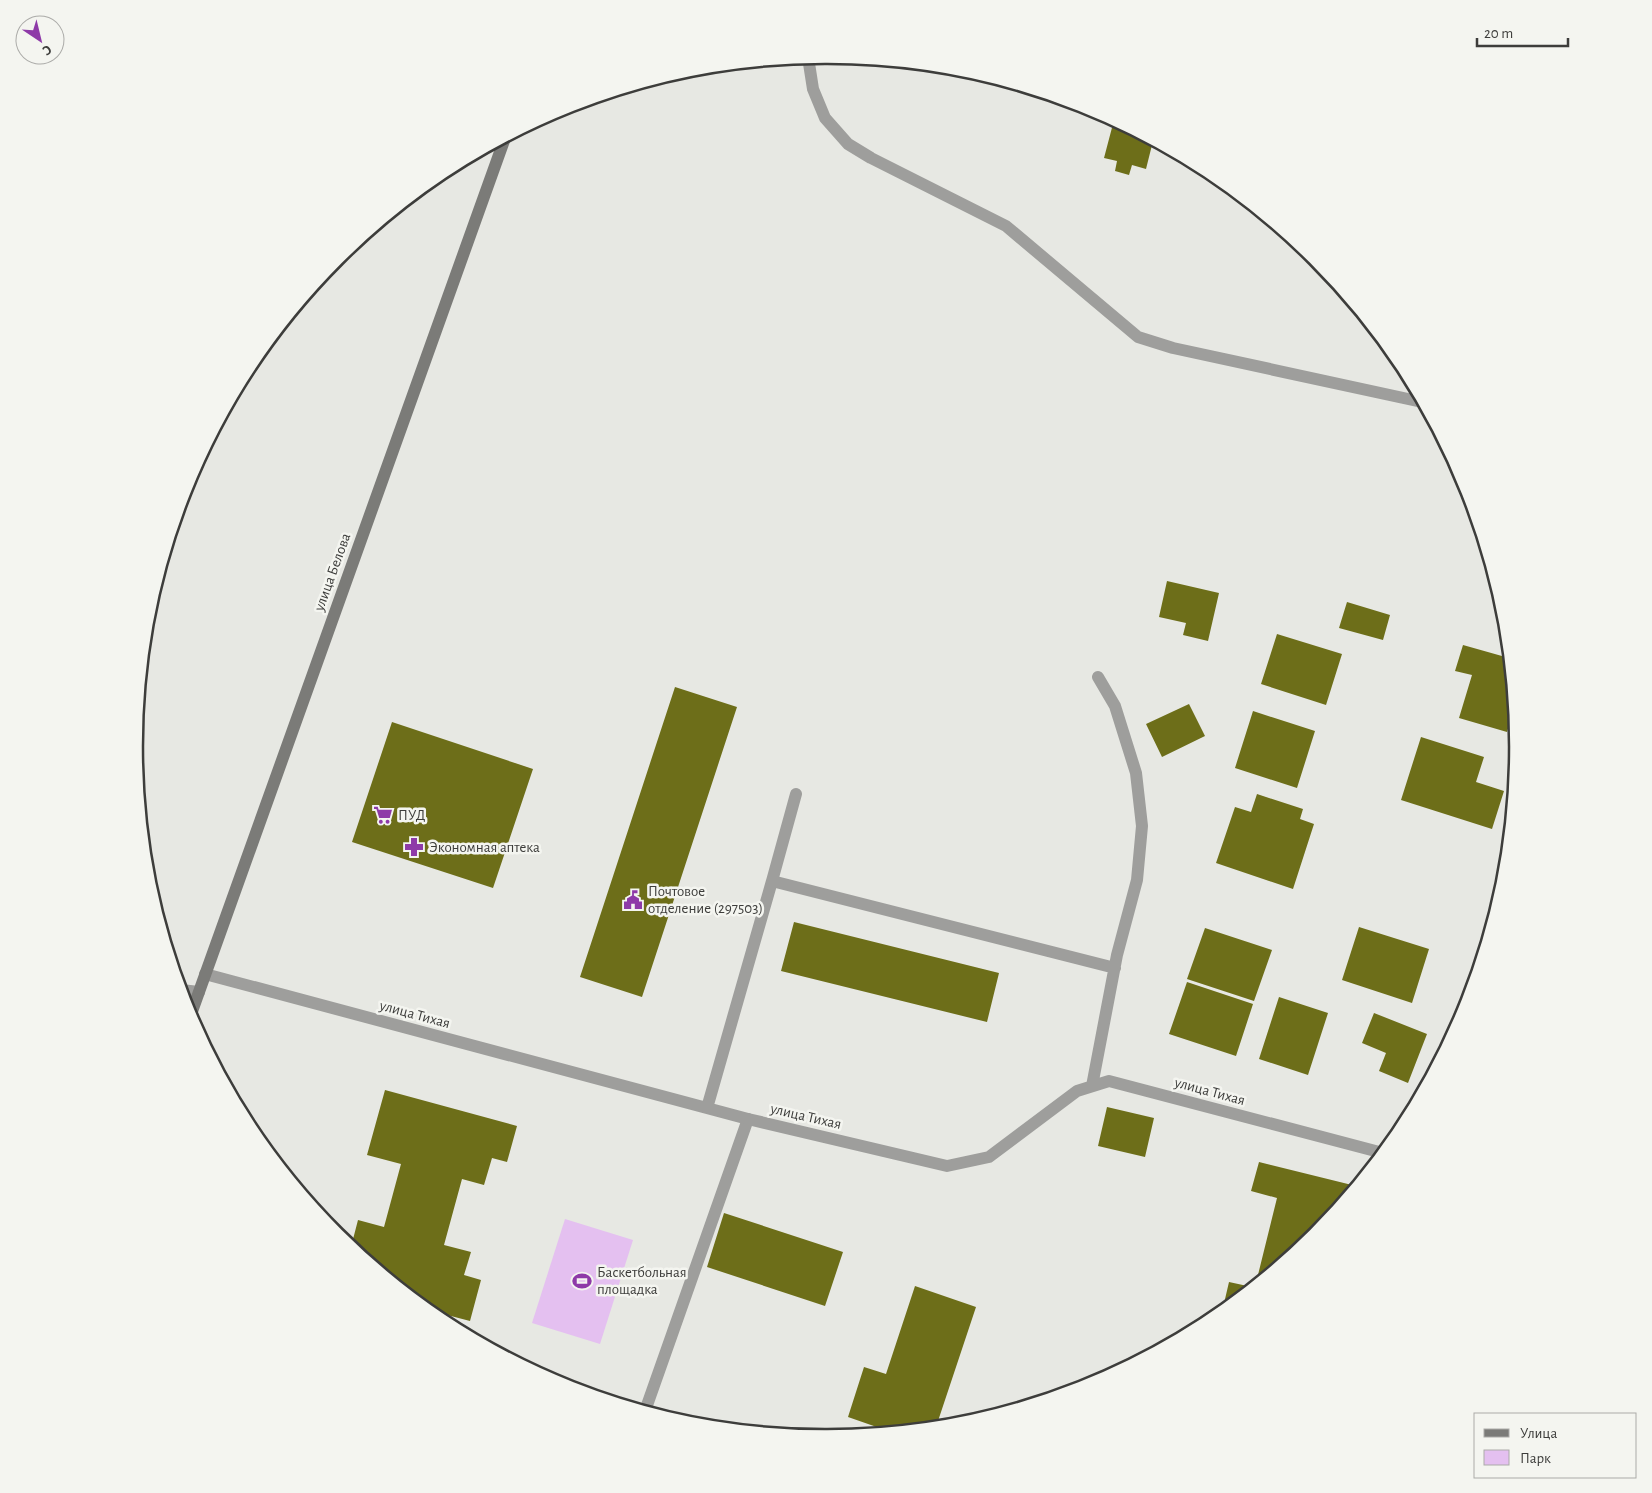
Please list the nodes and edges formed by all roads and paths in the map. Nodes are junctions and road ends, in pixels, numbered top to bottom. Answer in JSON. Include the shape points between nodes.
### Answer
{"nodes":[{"id":1,"x":809,"y":64,"type":"edge"},
{"id":2,"x":502,"y":146,"type":"edge"},
{"id":3,"x":1414,"y":400,"type":"edge"},
{"id":4,"x":1098,"y":677,"type":"dead end"},
{"id":5,"x":796,"y":794,"type":"dead end"},
{"id":6,"x":772,"y":881,"type":"junction"},
{"id":7,"x":1115,"y":968,"type":"junction"},
{"id":8,"x":205,"y":974,"type":"junction"},
{"id":9,"x":188,"y":991,"type":"edge"},
{"id":10,"x":199,"y":992,"type":"junction"},
{"id":11,"x":194,"y":1005,"type":"edge"},
{"id":12,"x":1092,"y":1086,"type":"junction"},
{"id":13,"x":707,"y":1108,"type":"junction"},
{"id":14,"x":748,"y":1120,"type":"junction"},
{"id":15,"x":1376,"y":1151,"type":"edge"},
{"id":16,"x":647,"y":1405,"type":"edge"}],
"edges":[{"from":1,"to":3,"type":"street","via":[[825,118],[848,144],[1006,226],[1138,337],[1173,348]]},
{"from":2,"to":8,"type":"main road","name":"улица Белова"},
{"from":4,"to":7,"type":"street","via":[[1115,706],[1136,773],[1142,826],[1137,880]]},
{"from":5,"to":6,"type":"street"},
{"from":6,"to":7,"type":"street"},
{"from":6,"to":13,"type":"street"},
{"from":7,"to":12,"type":"street"},
{"from":8,"to":10,"type":"main road","name":"улица Белова"},
{"from":8,"to":13,"type":"street","name":"улица Тихая"},
{"from":9,"to":10,"type":"street"},
{"from":10,"to":11,"type":"main road","name":"улица Белова"},
{"from":12,"to":14,"type":"street","name":"улица Тихая","via":[[1077,1091],[989,1157],[947,1166]]},
{"from":12,"to":15,"type":"street","name":"улица Тихая","via":[[1109,1081]]},
{"from":13,"to":14,"type":"street","name":"улица Тихая"},
{"from":14,"to":16,"type":"street"}]}
